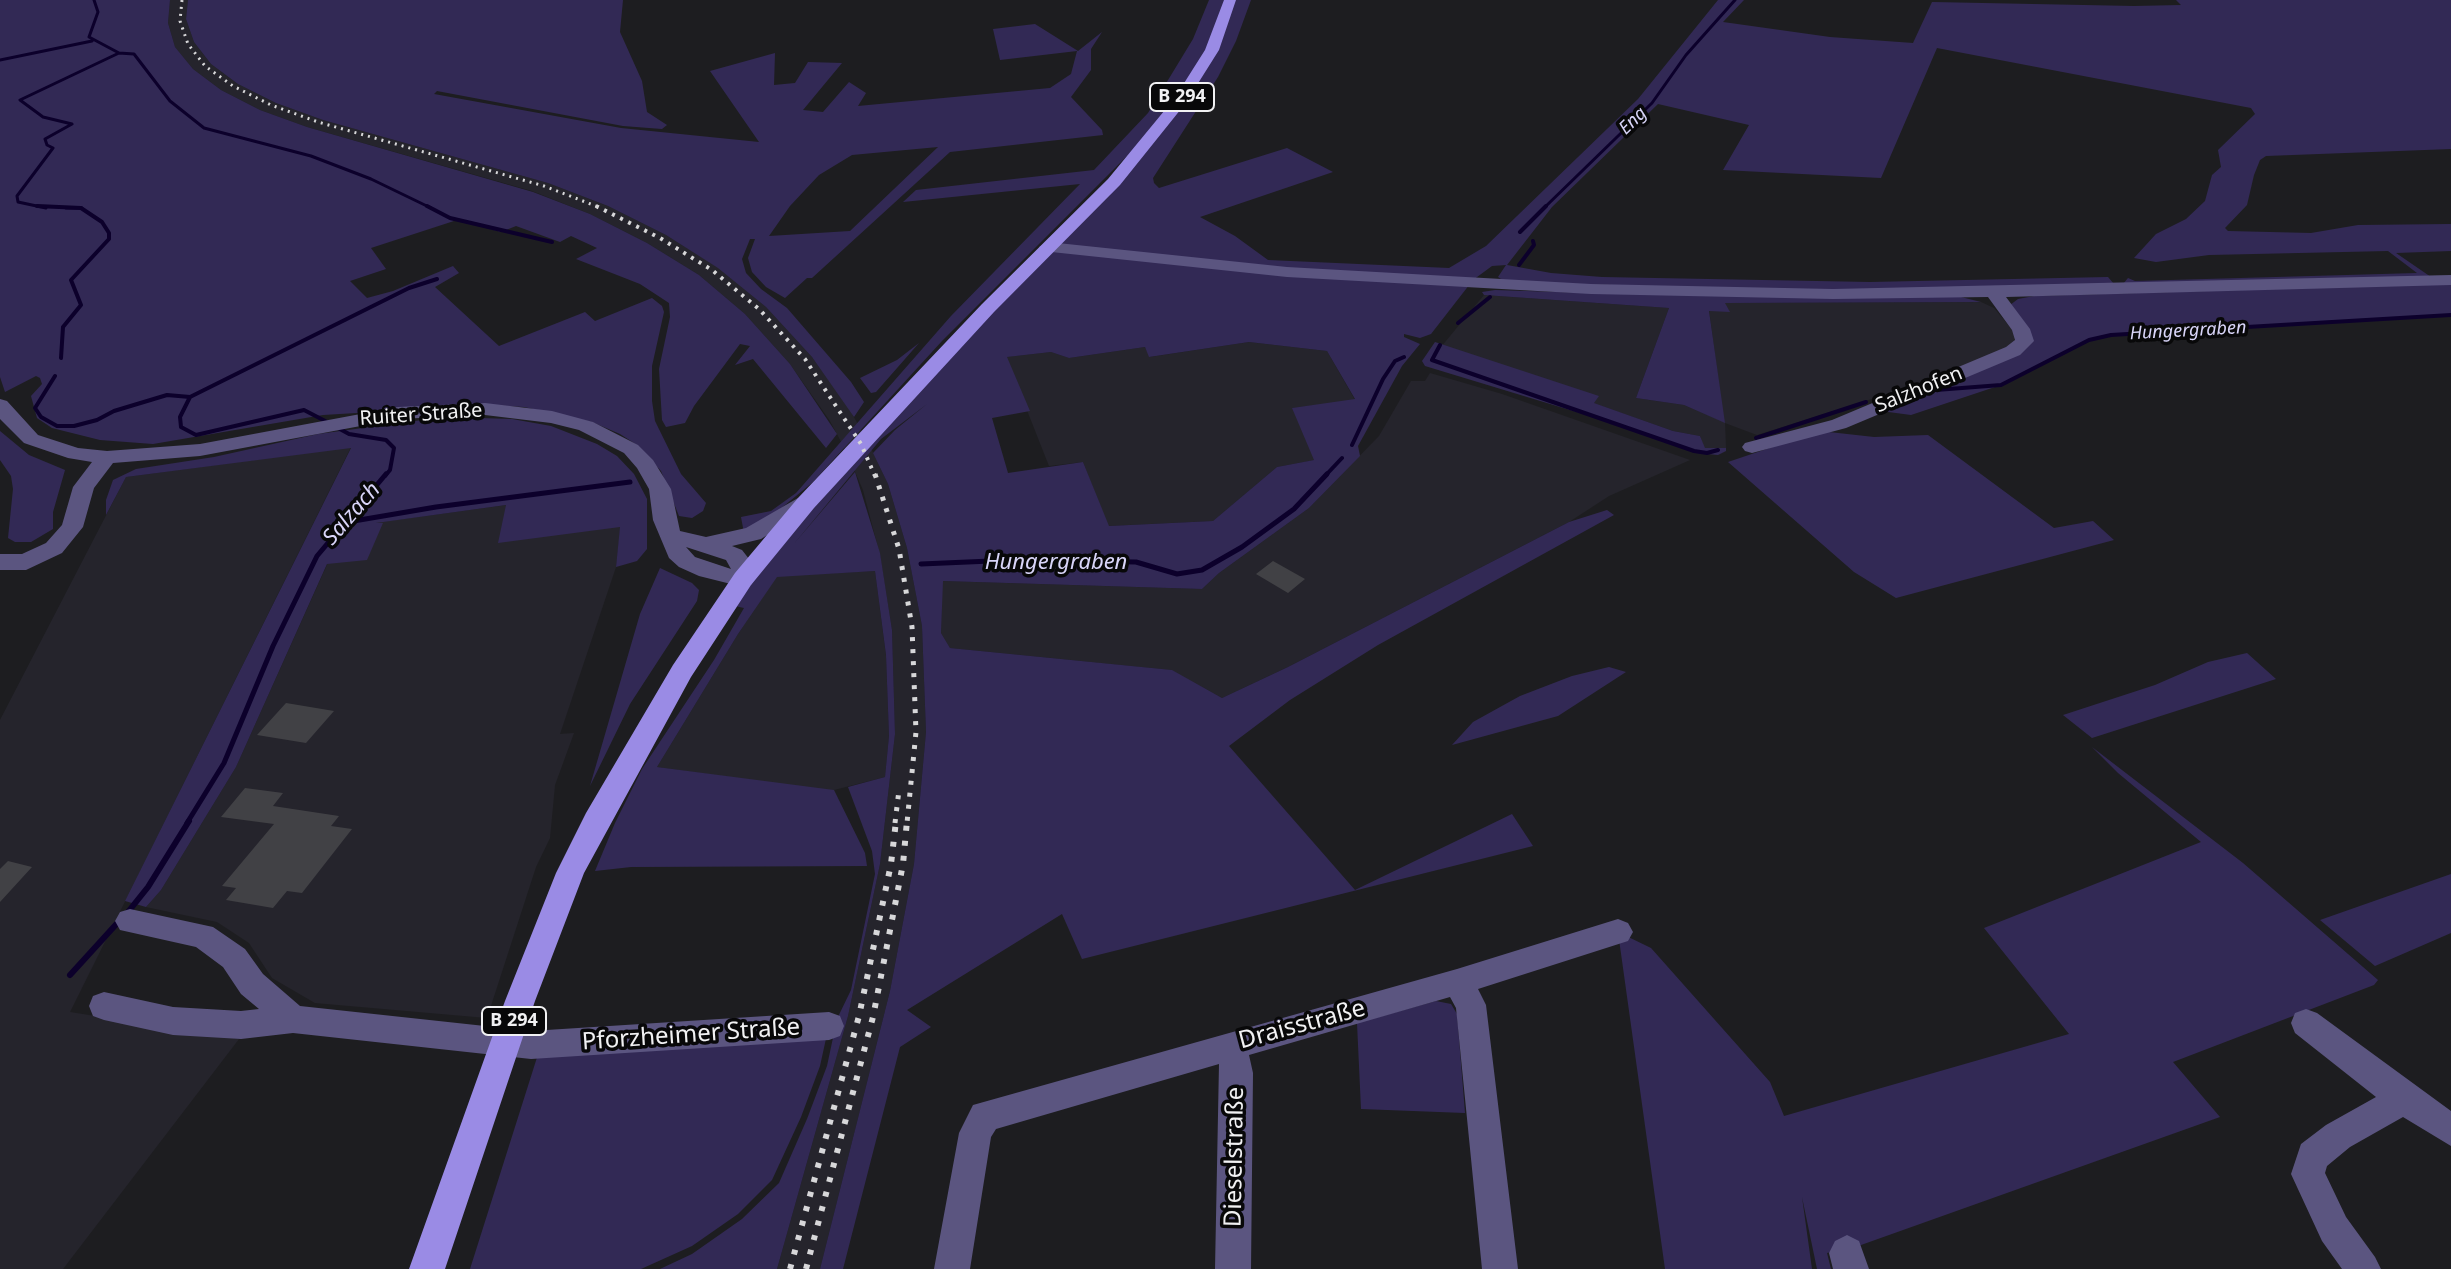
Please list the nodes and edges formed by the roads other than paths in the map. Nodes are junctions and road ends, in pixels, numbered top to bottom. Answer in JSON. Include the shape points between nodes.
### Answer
{"nodes":[{"id":1,"x":1230,"y":0,"type":"edge"},
{"id":2,"x":1048,"y":247,"type":"junction"},
{"id":3,"x":2451,"y":280,"type":"edge"},
{"id":4,"x":1993,"y":292,"type":"junction"},
{"id":5,"x":0,"y":405,"type":"edge"},
{"id":6,"x":1752,"y":447,"type":"dead end"},
{"id":7,"x":107,"y":457,"type":"junction"},
{"id":8,"x":806,"y":503,"type":"junction"},
{"id":9,"x":671,"y":537,"type":"junction"},
{"id":10,"x":706,"y":544,"type":"junction"},
{"id":11,"x":0,"y":562,"type":"edge"},
{"id":12,"x":743,"y":579,"type":"junction"},
{"id":13,"x":130,"y":921,"type":"dead end"},
{"id":14,"x":1618,"y":932,"type":"dead end"},
{"id":15,"x":1457,"y":982,"type":"junction"},
{"id":16,"x":104,"y":1006,"type":"dead end"},
{"id":17,"x":293,"y":1019,"type":"junction"},
{"id":18,"x":2306,"y":1023,"type":"dead end"},
{"id":19,"x":829,"y":1026,"type":"dead end"},
{"id":20,"x":506,"y":1043,"type":"junction"},
{"id":21,"x":1231,"y":1045,"type":"junction"},
{"id":22,"x":2404,"y":1099,"type":"junction"},
{"id":23,"x":2451,"y":1130,"type":"edge"},
{"id":24,"x":427,"y":1269,"type":"edge"},
{"id":25,"x":952,"y":1269,"type":"edge"},
{"id":26,"x":1233,"y":1269,"type":"edge"},
{"id":27,"x":1500,"y":1269,"type":"edge"},
{"id":28,"x":2363,"y":1269,"type":"edge"}],
"edges":[{"from":1,"to":2,"type":"main road","number":"B 294","via":[[1212,50],[1180,101],[1114,182]]},
{"from":2,"to":4,"type":"street","via":[[1230,267],[1497,285],[1708,292]]},
{"from":2,"to":8,"type":"main road","number":"B 294"},
{"from":3,"to":4,"type":"street"},
{"from":4,"to":6,"type":"street","name":"Salzhofen","via":[[2021,329],[2025,341],[2013,351],[1839,424]]},
{"from":5,"to":7,"type":"street","name":"Ruiter Straße","via":[[31,439],[75,454]]},
{"from":7,"to":9,"type":"street","name":"Ruiter Straße","via":[[200,450],[358,418],[429,410],[485,409],[552,417],[586,426],[631,449],[660,489]]},
{"from":7,"to":11,"type":"street","via":[[84,487],[72,527],[54,548],[33,562]]},
{"from":8,"to":10,"type":"street","via":[[753,534]]},
{"from":8,"to":12,"type":"main road","number":"B 294"},
{"from":9,"to":10,"type":"street"},
{"from":9,"to":12,"type":"street","name":"Ruiter Straße","via":[[687,562]]},
{"from":10,"to":12,"type":"street","via":[[734,555],[742,564]]},
{"from":12,"to":20,"type":"main road","number":"B 294","via":[[682,671],[570,873]]},
{"from":13,"to":17,"type":"street","via":[[203,936],[234,958],[252,984]]},
{"from":14,"to":15,"type":"street","name":"Draisstraße"},
{"from":15,"to":21,"type":"street","name":"Draisstraße"},
{"from":15,"to":27,"type":"street","via":[[1471,1005]]},
{"from":16,"to":17,"type":"street","name":"Pforzheimer Straße","via":[[173,1021],[241,1025]]},
{"from":17,"to":20,"type":"street","name":"Pforzheimer Straße"},
{"from":18,"to":22,"type":"street"},
{"from":19,"to":20,"type":"street","name":"Pforzheimer Straße"},
{"from":20,"to":24,"type":"main road","number":"B 294"},
{"from":21,"to":25,"type":"street","name":"Draisstraße","via":[[985,1116],[975,1133]]},
{"from":21,"to":26,"type":"street","name":"Dieselstraße","via":[[1237,1073]]},
{"from":22,"to":23,"type":"street"},
{"from":22,"to":28,"type":"street","via":[[2338,1136],[2313,1156],[2308,1174],[2334,1229]]}]}
